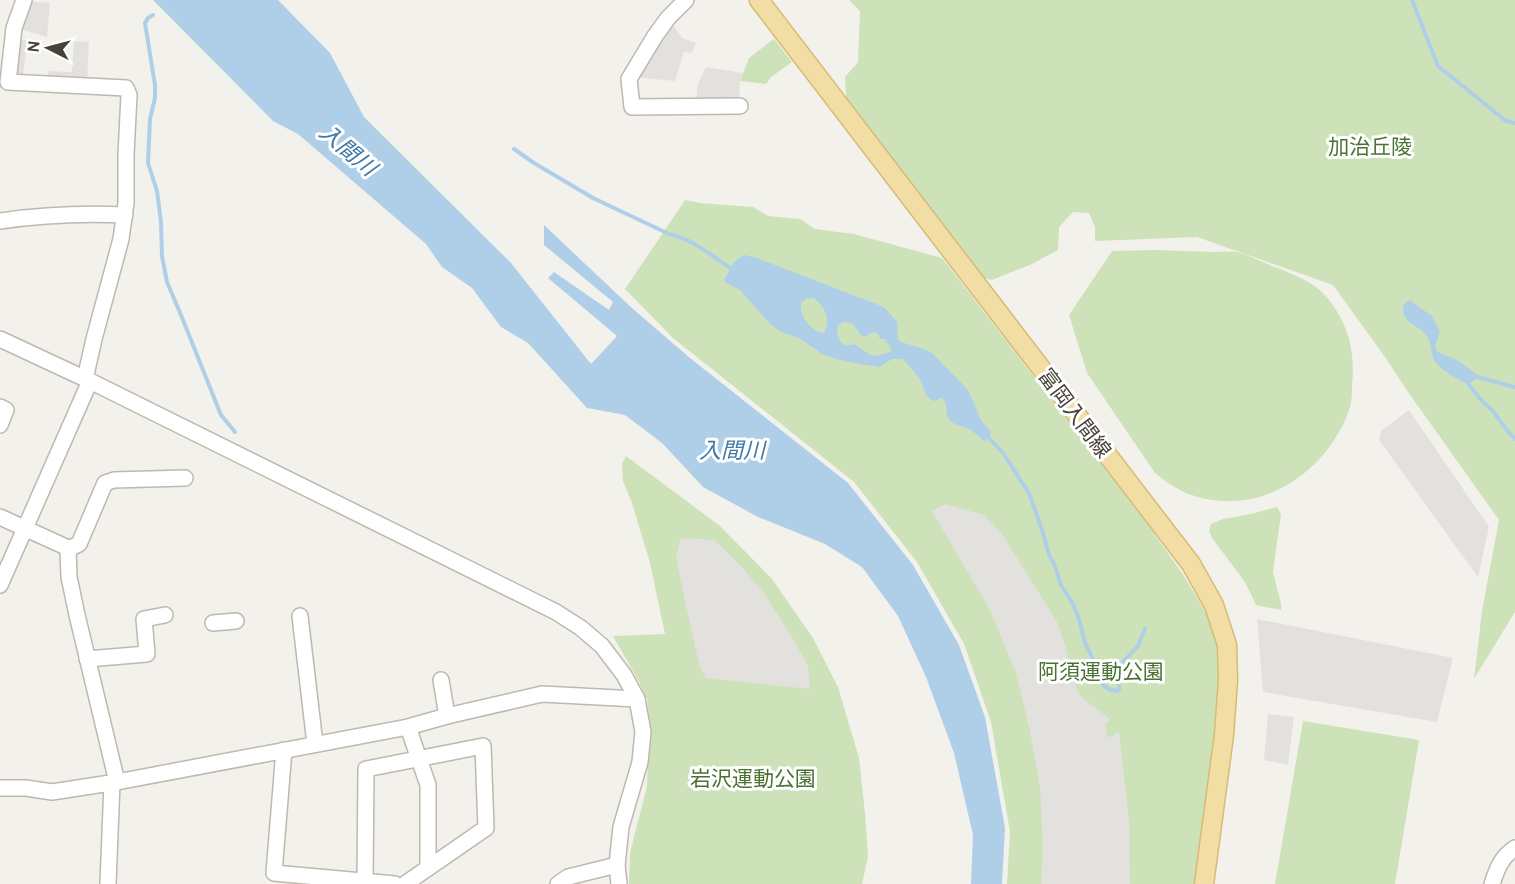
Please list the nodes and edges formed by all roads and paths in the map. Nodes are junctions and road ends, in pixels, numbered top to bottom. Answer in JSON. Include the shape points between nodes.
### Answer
{"nodes":[{"id":1,"x":24,"y":0,"type":"edge"},
{"id":2,"x":686,"y":0,"type":"edge"},
{"id":3,"x":759,"y":0,"type":"edge"},
{"id":4,"x":5,"y":50,"type":"edge"},
{"id":5,"x":4,"y":84,"type":"edge"},
{"id":6,"x":740,"y":105,"type":"dead end"},
{"id":7,"x":124,"y":215,"type":"junction"},
{"id":8,"x":0,"y":221,"type":"edge"},
{"id":9,"x":0,"y":339,"type":"edge"},
{"id":10,"x":88,"y":380,"type":"junction"},
{"id":11,"x":0,"y":407,"type":"edge"},
{"id":12,"x":0,"y":425,"type":"edge"},
{"id":13,"x":185,"y":478,"type":"dead end"},
{"id":14,"x":0,"y":517,"type":"edge"},
{"id":15,"x":25,"y":529,"type":"junction"},
{"id":16,"x":68,"y":549,"type":"junction"},
{"id":17,"x":0,"y":585,"type":"edge"},
{"id":18,"x":165,"y":615,"type":"dead end"},
{"id":19,"x":300,"y":616,"type":"dead end"},
{"id":20,"x":236,"y":621,"type":"dead end"},
{"id":21,"x":213,"y":623,"type":"dead end"},
{"id":22,"x":87,"y":659,"type":"junction"},
{"id":23,"x":441,"y":680,"type":"dead end"},
{"id":24,"x":637,"y":699,"type":"junction"},
{"id":25,"x":447,"y":716,"type":"junction"},
{"id":26,"x":408,"y":727,"type":"junction"},
{"id":27,"x":315,"y":744,"type":"junction"},
{"id":28,"x":284,"y":750,"type":"junction"},
{"id":29,"x":419,"y":758,"type":"junction"},
{"id":30,"x":114,"y":782,"type":"junction"},
{"id":31,"x":0,"y":788,"type":"edge"},
{"id":32,"x":1515,"y":848,"type":"edge"},
{"id":33,"x":617,"y":865,"type":"junction"},
{"id":34,"x":428,"y":868,"type":"junction"},
{"id":35,"x":365,"y":882,"type":"junction"},
{"id":36,"x":108,"y":884,"type":"edge"},
{"id":37,"x":395,"y":884,"type":"edge"},
{"id":38,"x":405,"y":884,"type":"edge"},
{"id":39,"x":558,"y":884,"type":"edge"},
{"id":40,"x":618,"y":884,"type":"edge"},
{"id":41,"x":1204,"y":884,"type":"edge"},
{"id":42,"x":1492,"y":884,"type":"edge"}],
"edges":[{"from":1,"to":4,"type":"street"},
{"from":2,"to":6,"type":"street","via":[[655,36],[629,79],[632,107]]},
{"from":3,"to":41,"type":"main road","name":"富岡入間線","via":[[1191,564],[1214,605],[1227,645],[1228,680]]},
{"from":4,"to":5,"type":"street"},
{"from":5,"to":7,"type":"street","via":[[126,88],[129,95]]},
{"from":7,"to":8,"type":"street","via":[[89,213]]},
{"from":7,"to":10,"type":"street","via":[[122,239],[94,339]]},
{"from":9,"to":10,"type":"street"},
{"from":10,"to":15,"type":"street"},
{"from":10,"to":24,"type":"street","via":[[556,612],[602,646]]},
{"from":11,"to":12,"type":"street","via":[[6,410]]},
{"from":13,"to":16,"type":"street","via":[[105,483],[79,544]]},
{"from":14,"to":15,"type":"street"},
{"from":15,"to":16,"type":"street"},
{"from":15,"to":17,"type":"street"},
{"from":16,"to":22,"type":"street","via":[[69,577]]},
{"from":18,"to":22,"type":"street","via":[[144,619],[147,654]]},
{"from":19,"to":27,"type":"street"},
{"from":20,"to":21,"type":"street"},
{"from":22,"to":30,"type":"street"},
{"from":23,"to":25,"type":"street"},
{"from":24,"to":25,"type":"street","via":[[542,694]]},
{"from":24,"to":33,"type":"street","via":[[643,732],[640,762],[621,827]]},
{"from":25,"to":26,"type":"street"},
{"from":26,"to":27,"type":"street"},
{"from":26,"to":29,"type":"street"},
{"from":27,"to":28,"type":"street"},
{"from":28,"to":30,"type":"street"},
{"from":28,"to":35,"type":"street","via":[[274,873]]},
{"from":29,"to":34,"type":"street","via":[[428,785]]},
{"from":29,"to":34,"type":"street","via":[[483,746],[486,828]]},
{"from":29,"to":35,"type":"street","via":[[366,769]]},
{"from":30,"to":31,"type":"street","via":[[52,792]]},
{"from":30,"to":36,"type":"street"},
{"from":32,"to":42,"type":"street","via":[[1503,858]]},
{"from":33,"to":39,"type":"street","via":[[568,877]]},
{"from":33,"to":40,"type":"street"},
{"from":34,"to":38,"type":"street"},
{"from":35,"to":37,"type":"street"}]}
